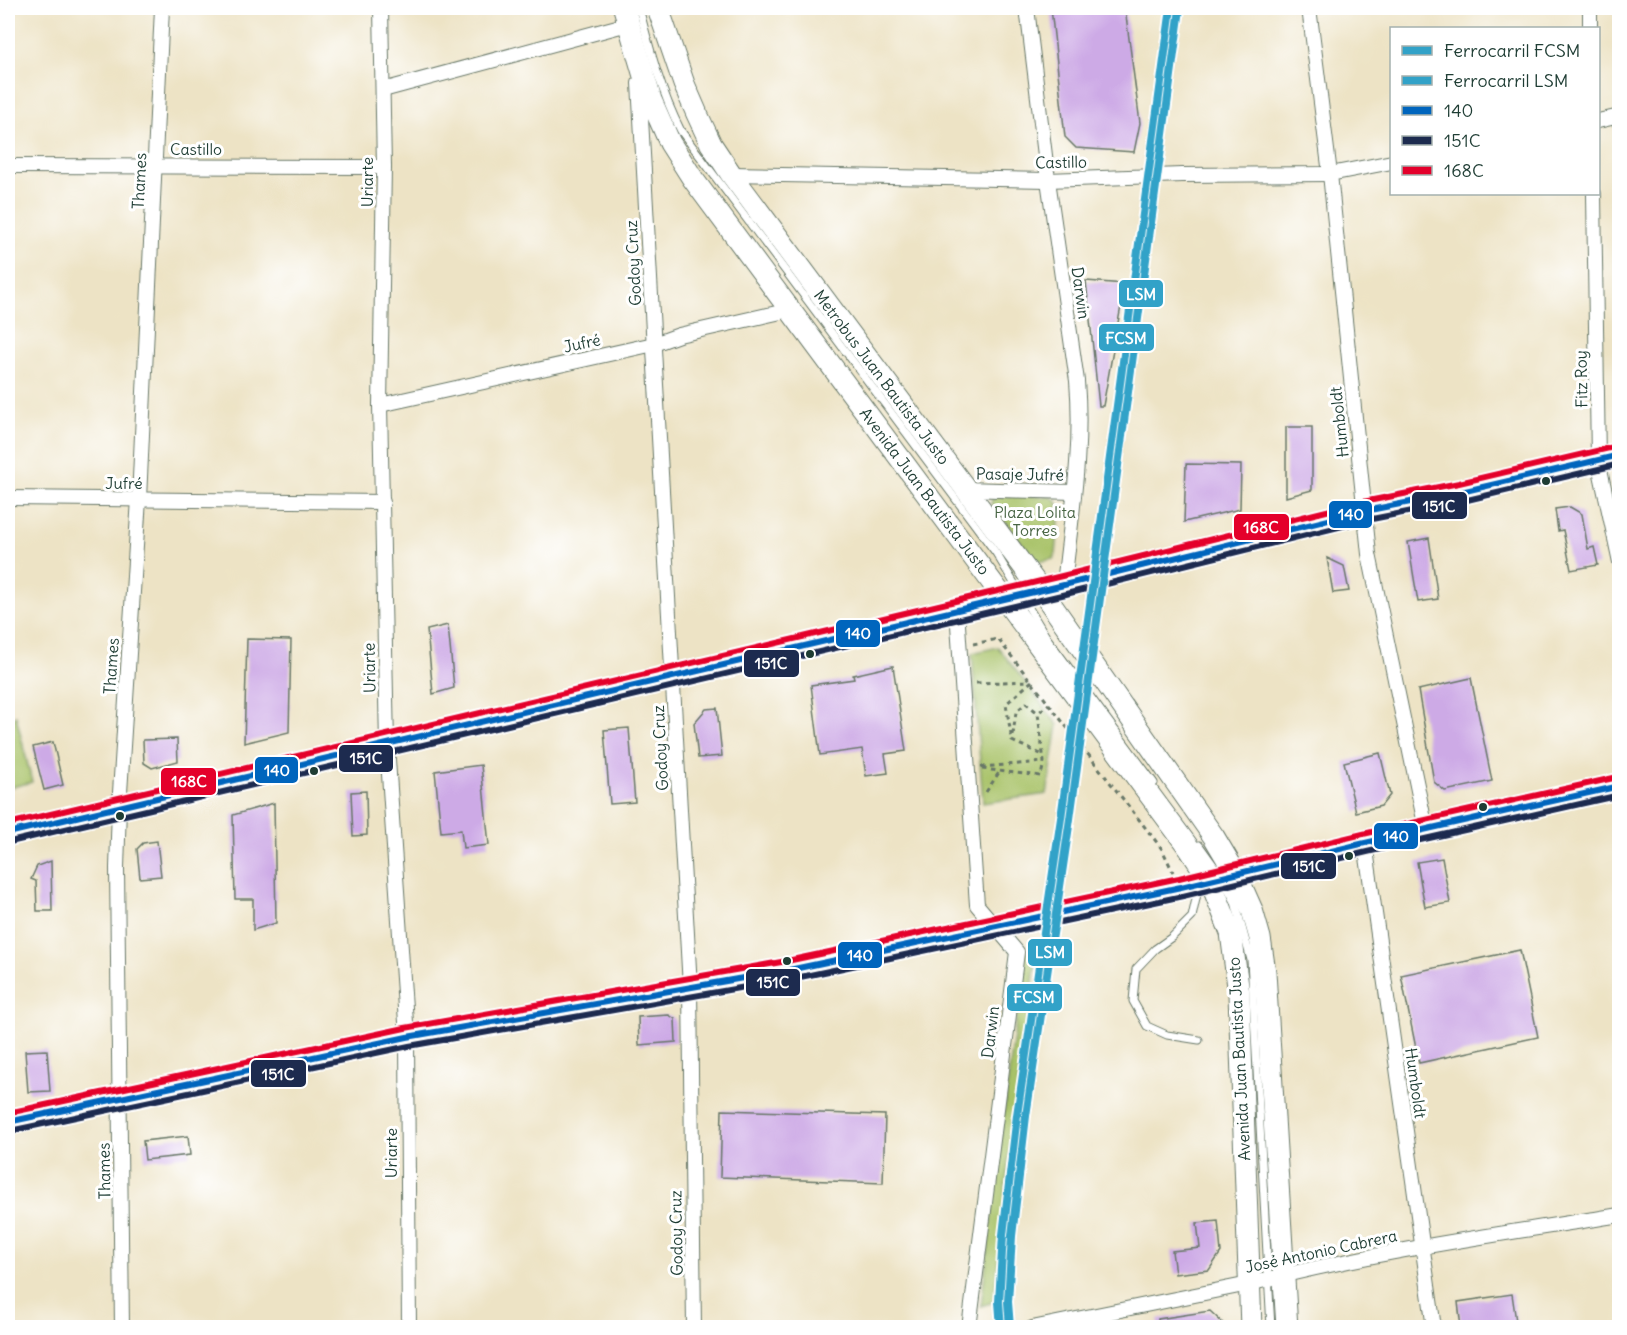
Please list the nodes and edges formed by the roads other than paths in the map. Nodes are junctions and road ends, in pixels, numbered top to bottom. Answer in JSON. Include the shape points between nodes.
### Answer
{"nodes":[{"id":1,"x":162,"y":8,"type":"edge"},
{"id":2,"x":381,"y":8,"type":"edge"},
{"id":3,"x":658,"y":8,"type":"edge"},
{"id":4,"x":1027,"y":8,"type":"edge"},
{"id":5,"x":1309,"y":8,"type":"edge"},
{"id":6,"x":1590,"y":8,"type":"edge"},
{"id":7,"x":630,"y":13,"type":"edge"},
{"id":8,"x":1590,"y":27,"type":"edge"},
{"id":9,"x":638,"y":60,"type":"junction"},
{"id":10,"x":383,"y":90,"type":"junction"},
{"id":11,"x":1620,"y":116,"type":"edge"},
{"id":12,"x":1600,"y":121,"type":"edge"},
{"id":13,"x":1390,"y":162,"type":"edge"},
{"id":14,"x":156,"y":165,"type":"junction"},
{"id":15,"x":8,"y":166,"type":"edge"},
{"id":16,"x":384,"y":167,"type":"junction"},
{"id":17,"x":731,"y":174,"type":"junction"},
{"id":18,"x":1330,"y":174,"type":"junction"},
{"id":19,"x":1048,"y":180,"type":"junction"},
{"id":20,"x":1594,"y":195,"type":"edge"},
{"id":21,"x":790,"y":310,"type":"junction"},
{"id":22,"x":654,"y":344,"type":"junction"},
{"id":23,"x":380,"y":405,"type":"junction"},
{"id":24,"x":1620,"y":455,"type":"edge"},
{"id":25,"x":1598,"y":460,"type":"junction"},
{"id":26,"x":964,"y":489,"type":"junction"},
{"id":27,"x":1074,"y":492,"type":"junction"},
{"id":28,"x":8,"y":498,"type":"edge"},
{"id":29,"x":139,"y":499,"type":"junction"},
{"id":30,"x":383,"y":502,"type":"junction"},
{"id":31,"x":1365,"y":511,"type":"junction"},
{"id":32,"x":1620,"y":562,"type":"edge"},
{"id":33,"x":1064,"y":585,"type":"junction"},
{"id":34,"x":1022,"y":594,"type":"junction"},
{"id":35,"x":957,"y":610,"type":"junction"},
{"id":36,"x":672,"y":677,"type":"junction"},
{"id":37,"x":387,"y":745,"type":"junction"},
{"id":38,"x":1620,"y":786,"type":"edge"},
{"id":39,"x":1161,"y":793,"type":"dead end"},
{"id":40,"x":119,"y":808,"type":"junction"},
{"id":41,"x":1426,"y":829,"type":"junction"},
{"id":42,"x":8,"y":833,"type":"edge"},
{"id":43,"x":1196,"y":841,"type":"dead end"},
{"id":44,"x":1365,"y":843,"type":"junction"},
{"id":45,"x":1210,"y":880,"type":"junction"},
{"id":46,"x":994,"y":925,"type":"junction"},
{"id":47,"x":690,"y":987,"type":"junction"},
{"id":48,"x":407,"y":1037,"type":"junction"},
{"id":49,"x":1199,"y":1040,"type":"dead end"},
{"id":50,"x":119,"y":1098,"type":"junction"},
{"id":51,"x":8,"y":1122,"type":"edge"},
{"id":52,"x":1620,"y":1215,"type":"edge"},
{"id":53,"x":1422,"y":1246,"type":"junction"},
{"id":54,"x":1267,"y":1280,"type":"junction"},
{"id":55,"x":1101,"y":1321,"type":"edge"},
{"id":56,"x":122,"y":1328,"type":"edge"},
{"id":57,"x":409,"y":1328,"type":"edge"},
{"id":58,"x":694,"y":1328,"type":"edge"},
{"id":59,"x":969,"y":1328,"type":"edge"},
{"id":60,"x":1032,"y":1328,"type":"edge"},
{"id":61,"x":1251,"y":1328,"type":"edge"},
{"id":62,"x":1271,"y":1328,"type":"edge"},
{"id":63,"x":1287,"y":1328,"type":"edge"},
{"id":64,"x":1434,"y":1328,"type":"edge"}],
"edges":[{"from":1,"to":14,"type":"street","name":"Thames"},
{"from":2,"to":10,"type":"street","name":"Uriarte"},
{"from":3,"to":17,"type":"main road","name":"Avenida Juan Bautista Justo","via":[[692,104]]},
{"from":4,"to":19,"type":"street","name":"Darwin"},
{"from":5,"to":18,"type":"street","name":"Humboldt"},
{"from":6,"to":8,"type":"street"},
{"from":7,"to":9,"type":"main road","name":"Avenida Juan Bautista Justo"},
{"from":7,"to":10,"type":"street"},
{"from":7,"to":34,"type":"lane","name":"Metrobus Juan Bautista Justo","via":[[681,131],[996,553]]},
{"from":9,"to":21,"type":"main road","name":"Avenida Juan Bautista Justo","via":[[670,143]]},
{"from":9,"to":22,"type":"street","name":"Godoy Cruz"},
{"from":10,"to":16,"type":"street","name":"Uriarte"},
{"from":11,"to":12,"type":"street"},
{"from":13,"to":18,"type":"street","name":"Castillo"},
{"from":14,"to":15,"type":"street","name":"Castillo"},
{"from":14,"to":16,"type":"street","name":"Castillo"},
{"from":14,"to":29,"type":"street","name":"Thames"},
{"from":16,"to":23,"type":"street","name":"Uriarte"},
{"from":17,"to":19,"type":"street","name":"Castillo"},
{"from":17,"to":26,"type":"main road","name":"Avenida Juan Bautista Justo"},
{"from":18,"to":19,"type":"street","name":"Castillo"},
{"from":18,"to":31,"type":"street","name":"Humboldt"},
{"from":19,"to":27,"type":"street","name":"Darwin","via":[[1080,410]]},
{"from":20,"to":25,"type":"street","name":"Fitz Roy"},
{"from":21,"to":22,"type":"street","name":"Jufré"},
{"from":21,"to":34,"type":"main road","name":"Avenida Juan Bautista Justo"},
{"from":22,"to":23,"type":"street","name":"Jufré"},
{"from":22,"to":36,"type":"street","name":"Godoy Cruz"},
{"from":23,"to":30,"type":"street","name":"Uriarte"},
{"from":24,"to":25,"type":"main road"},
{"from":25,"to":31,"type":"main road"},
{"from":25,"to":32,"type":"street","name":"Fitz Roy"},
{"from":26,"to":27,"type":"street","name":"Pasaje Jufré"},
{"from":26,"to":34,"type":"main road","name":"Avenida Juan Bautista Justo"},
{"from":27,"to":33,"type":"street","name":"Darwin"},
{"from":28,"to":29,"type":"street","name":"Jufré"},
{"from":29,"to":30,"type":"street","name":"Jufré"},
{"from":29,"to":40,"type":"street","name":"Thames"},
{"from":30,"to":37,"type":"street","name":"Uriarte"},
{"from":31,"to":33,"type":"main road"},
{"from":31,"to":41,"type":"street","name":"Humboldt","via":[[1369,554]]},
{"from":33,"to":34,"type":"main road"},
{"from":34,"to":35,"type":"main road"},
{"from":34,"to":39,"type":"lane","name":"Metrobus Juan Bautista Justo","via":[[1047,638]]},
{"from":34,"to":45,"type":"main road","name":"Avenida Juan Bautista Justo"},
{"from":34,"to":45,"type":"main road","name":"Avenida Juan Bautista Justo","via":[[1214,837]]},
{"from":35,"to":36,"type":"main road"},
{"from":35,"to":46,"type":"street","name":"Darwin","via":[[977,905]]},
{"from":36,"to":37,"type":"main road"},
{"from":36,"to":47,"type":"street","name":"Godoy Cruz"},
{"from":37,"to":40,"type":"main road"},
{"from":37,"to":48,"type":"street","name":"Uriarte"},
{"from":38,"to":41,"type":"street"},
{"from":40,"to":42,"type":"main road"},
{"from":40,"to":50,"type":"street","name":"Thames"},
{"from":41,"to":44,"type":"street"},
{"from":43,"to":45,"type":"lane"},
{"from":44,"to":45,"type":"street"},
{"from":44,"to":53,"type":"street","name":"Humboldt"},
{"from":45,"to":46,"type":"street"},
{"from":45,"to":49,"type":"lane","via":[[1192,917],[1136,969],[1133,1001],[1147,1026],[1167,1035]]},
{"from":45,"to":54,"type":"main road","name":"Avenida Juan Bautista Justo","via":[[1231,933]]},
{"from":45,"to":54,"type":"main road","name":"Avenida Juan Bautista Justo","via":[[1252,910],[1265,972]]},
{"from":46,"to":47,"type":"street","via":[[789,970]]},
{"from":46,"to":59,"type":"street","name":"Darwin","via":[[1017,952]]},
{"from":47,"to":48,"type":"street"},
{"from":47,"to":58,"type":"street","name":"Godoy Cruz"},
{"from":48,"to":50,"type":"street"},
{"from":48,"to":57,"type":"street","name":"Uriarte"},
{"from":50,"to":51,"type":"street"},
{"from":50,"to":56,"type":"street","name":"Thames"},
{"from":52,"to":53,"type":"street","name":"José Antonio Cabrera"},
{"from":53,"to":54,"type":"street","name":"José Antonio Cabrera"},
{"from":53,"to":64,"type":"street","name":"Humboldt"},
{"from":54,"to":55,"type":"street","name":"José Antonio Cabrera"},
{"from":54,"to":61,"type":"main road","name":"Avenida Juan Bautista Justo"},
{"from":54,"to":62,"type":"lane"},
{"from":54,"to":63,"type":"main road","name":"Avenida Juan Bautista Justo"},
{"from":55,"to":60,"type":"street","name":"José Antonio Cabrera"}]}
